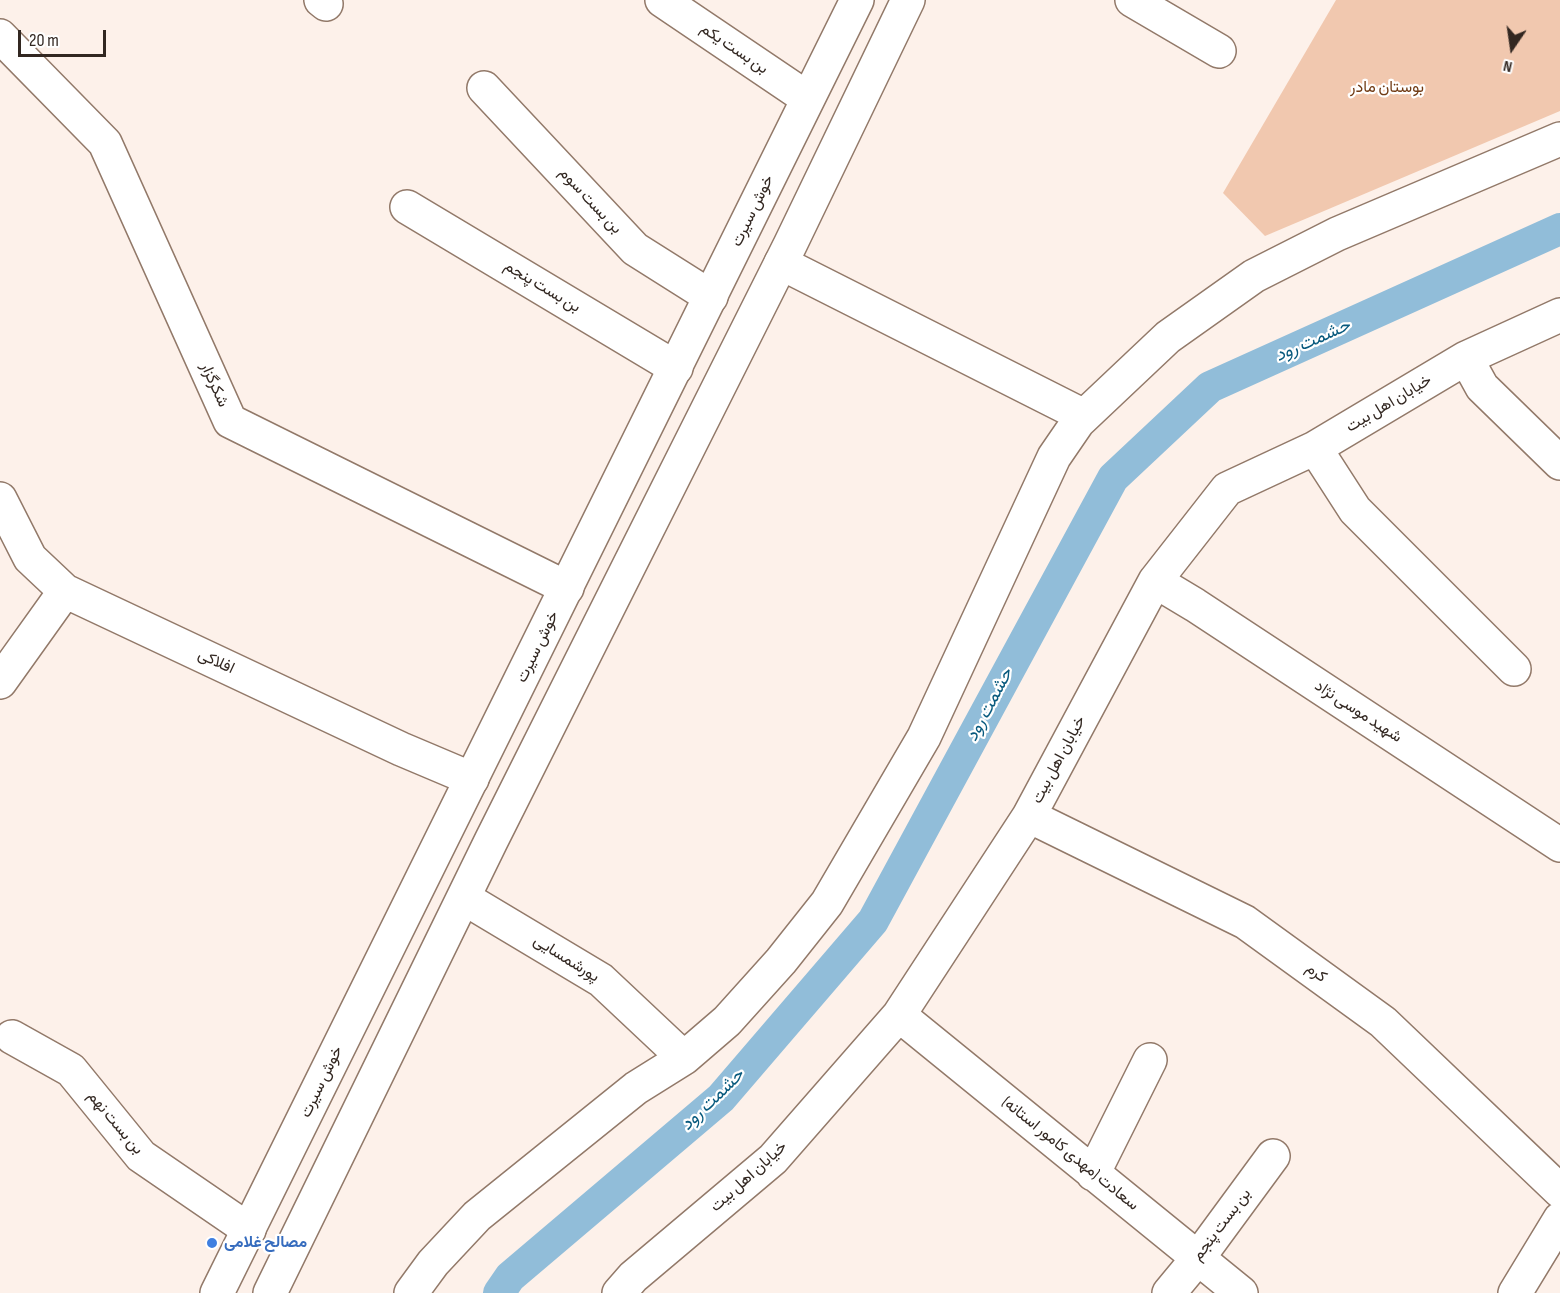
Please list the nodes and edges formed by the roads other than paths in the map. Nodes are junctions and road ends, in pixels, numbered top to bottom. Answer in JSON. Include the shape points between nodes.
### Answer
{"nodes":[{"id":1,"x":662,"y":0,"type":"edge"},
{"id":2,"x":857,"y":0,"type":"edge"},
{"id":3,"x":908,"y":0,"type":"edge"},
{"id":4,"x":1132,"y":0,"type":"edge"},
{"id":5,"x":841,"y":32,"type":"junction"},
{"id":6,"x":0,"y":36,"type":"edge"},
{"id":7,"x":1220,"y":51,"type":"dead end"},
{"id":8,"x":882,"y":55,"type":"junction"},
{"id":9,"x":484,"y":88,"type":"dead end"},
{"id":10,"x":807,"y":98,"type":"junction"},
{"id":11,"x":1560,"y":139,"type":"edge"},
{"id":12,"x":407,"y":207,"type":"dead end"},
{"id":13,"x":781,"y":263,"type":"junction"},
{"id":14,"x":711,"y":297,"type":"junction"},
{"id":15,"x":1560,"y":315,"type":"edge"},
{"id":16,"x":1466,"y":358,"type":"junction"},
{"id":17,"x":676,"y":368,"type":"junction"},
{"id":18,"x":1084,"y":416,"type":"junction"},
{"id":19,"x":1316,"y":448,"type":"junction"},
{"id":20,"x":1560,"y":463,"type":"edge"},
{"id":21,"x":0,"y":499,"type":"edge"},
{"id":22,"x":1155,"y":581,"type":"junction"},
{"id":23,"x":567,"y":588,"type":"junction"},
{"id":24,"x":65,"y":591,"type":"junction"},
{"id":25,"x":1514,"y":669,"type":"dead end"},
{"id":26,"x":0,"y":682,"type":"edge"},
{"id":27,"x":472,"y":779,"type":"junction"},
{"id":28,"x":1029,"y":816,"type":"junction"},
{"id":29,"x":1560,"y":845,"type":"edge"},
{"id":30,"x":464,"y":898,"type":"junction"},
{"id":31,"x":899,"y":1015,"type":"junction"},
{"id":32,"x":12,"y":1037,"type":"dead end"},
{"id":33,"x":684,"y":1059,"type":"junction"},
{"id":34,"x":1150,"y":1060,"type":"dead end"},
{"id":35,"x":1273,"y":1156,"type":"dead end"},
{"id":36,"x":1094,"y":1174,"type":"junction"},
{"id":37,"x":1560,"y":1191,"type":"edge"},
{"id":38,"x":1560,"y":1220,"type":"edge"},
{"id":39,"x":249,"y":1230,"type":"junction"},
{"id":40,"x":1198,"y":1258,"type":"junction"},
{"id":41,"x":636,"y":1288,"type":"edge"},
{"id":42,"x":218,"y":1293,"type":"edge"},
{"id":43,"x":270,"y":1293,"type":"edge"},
{"id":44,"x":411,"y":1293,"type":"edge"},
{"id":45,"x":1169,"y":1293,"type":"edge"},
{"id":46,"x":1241,"y":1293,"type":"edge"},
{"id":47,"x":1515,"y":1293,"type":"edge"}],
"edges":[{"from":1,"to":10,"type":"street","name":"بن بست یکم"},
{"from":2,"to":5,"type":"street","name":"خوش سیرت"},
{"from":3,"to":8,"type":"street"},
{"from":4,"to":7,"type":"street"},
{"from":5,"to":8,"type":"street","via":[[866,39]]},
{"from":5,"to":10,"type":"street","name":"خوش سیرت"},
{"from":6,"to":23,"type":"street","name":"شکرگزار","via":[[105,143],[231,421]]},
{"from":8,"to":13,"type":"street"},
{"from":9,"to":14,"type":"street","name":"بن بست سوم","via":[[635,249]]},
{"from":10,"to":14,"type":"street","name":"خوش سیرت"},
{"from":11,"to":18,"type":"street","via":[[1338,234],[1254,276],[1168,337]]},
{"from":12,"to":17,"type":"street","name":"بن بست پنجم"},
{"from":13,"to":18,"type":"street"},
{"from":13,"to":30,"type":"street"},
{"from":14,"to":17,"type":"street","name":"خوش سیرت"},
{"from":15,"to":16,"type":"street","name":"خیابان اهل بیت"},
{"from":16,"to":19,"type":"street","name":"خیابان اهل بیت"},
{"from":16,"to":20,"type":"street","via":[[1482,387]]},
{"from":17,"to":23,"type":"street","name":"خوش سیرت"},
{"from":18,"to":33,"type":"street","via":[[1054,457],[924,736],[827,903],[727,1022]]},
{"from":19,"to":22,"type":"street","name":"خیابان اهل بیت","via":[[1227,489]]},
{"from":19,"to":25,"type":"street","via":[[1354,510]]},
{"from":21,"to":24,"type":"street","name":"افلاکی","via":[[30,558]]},
{"from":22,"to":28,"type":"street","name":"خیابان اهل بیت"},
{"from":22,"to":29,"type":"street","name":"شهید موسی نژاد"},
{"from":23,"to":27,"type":"street","name":"خوش سیرت"},
{"from":24,"to":26,"type":"street"},
{"from":24,"to":27,"type":"street","name":"افلاکی"},
{"from":27,"to":39,"type":"street","name":"خوش سیرت"},
{"from":28,"to":31,"type":"street","name":"خیابان اهل بیت"},
{"from":28,"to":37,"type":"street","name":"کرم","via":[[1245,922],[1383,1022]]},
{"from":30,"to":33,"type":"street","name":"پورشمسایی","via":[[601,980]]},
{"from":30,"to":43,"type":"street"},
{"from":31,"to":36,"type":"street","name":"سعادت (مهدی کامور استانه)"},
{"from":31,"to":41,"type":"street","name":"خیابان اهل بیت","via":[[773,1159]]},
{"from":32,"to":39,"type":"street","name":"بن بست نهم","via":[[71,1070],[141,1156]]},
{"from":33,"to":44,"type":"street","via":[[636,1088],[477,1216]]},
{"from":34,"to":36,"type":"street"},
{"from":35,"to":40,"type":"street","name":"بن بست پنجم"},
{"from":36,"to":40,"type":"street","name":"سعادت (مهدی کامور استانه)"},
{"from":38,"to":47,"type":"street"},
{"from":39,"to":42,"type":"street","name":"خوش سیرت"},
{"from":40,"to":45,"type":"street","name":"بن بست پنجم"},
{"from":40,"to":46,"type":"street","name":"سعادت (مهدی کامور استانه)"}]}
